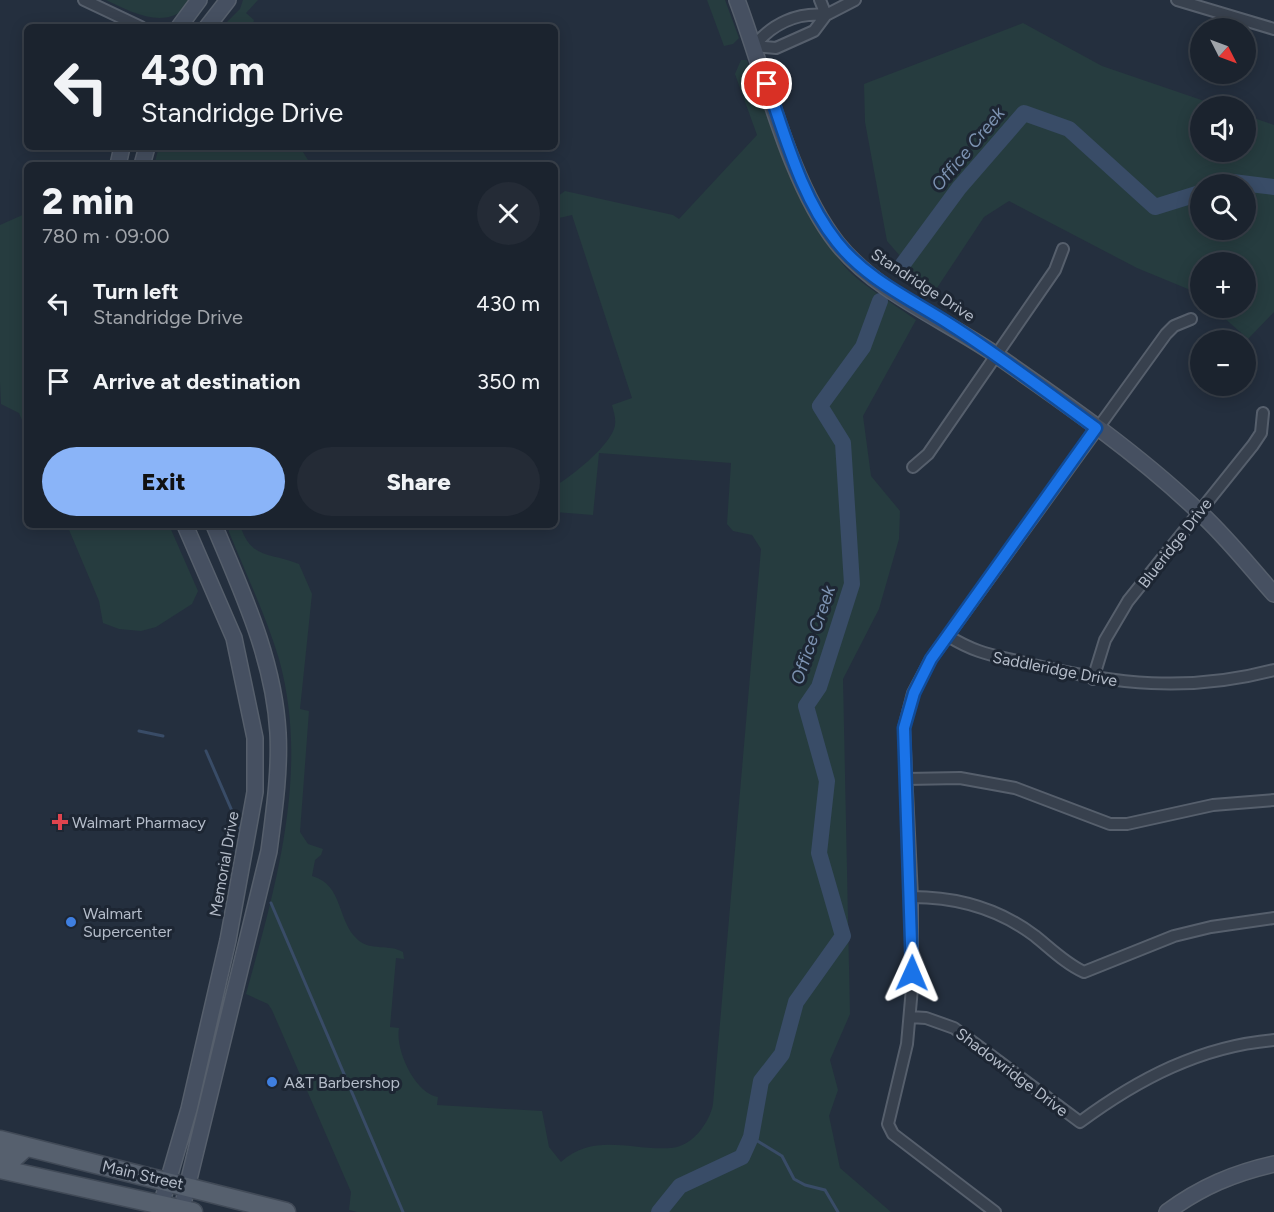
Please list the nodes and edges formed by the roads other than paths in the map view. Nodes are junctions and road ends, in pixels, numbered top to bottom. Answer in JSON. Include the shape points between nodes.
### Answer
{"nodes":[{"id":1,"x":84,"y":0,"type":"edge"},
{"id":2,"x":199,"y":0,"type":"edge"},
{"id":3,"x":228,"y":0,"type":"edge"},
{"id":4,"x":737,"y":0,"type":"edge"},
{"id":5,"x":820,"y":0,"type":"edge"},
{"id":6,"x":855,"y":0,"type":"edge"},
{"id":7,"x":1177,"y":0,"type":"edge"},
{"id":8,"x":826,"y":15,"type":"junction"},
{"id":9,"x":135,"y":24,"type":"edge"},
{"id":10,"x":180,"y":24,"type":"edge"},
{"id":11,"x":209,"y":24,"type":"edge"},
{"id":12,"x":1274,"y":29,"type":"edge"},
{"id":13,"x":754,"y":46,"type":"junction"},
{"id":14,"x":1063,"y":249,"type":"dead end"},
{"id":15,"x":1191,"y":319,"type":"dead end"},
{"id":16,"x":996,"y":355,"type":"junction"},
{"id":17,"x":1263,"y":413,"type":"dead end"},
{"id":18,"x":1096,"y":428,"type":"junction"},
{"id":19,"x":913,"y":467,"type":"dead end"},
{"id":20,"x":1200,"y":512,"type":"junction"},
{"id":21,"x":186,"y":528,"type":"edge"},
{"id":22,"x":215,"y":528,"type":"edge"},
{"id":23,"x":1274,"y":594,"type":"edge"},
{"id":24,"x":244,"y":598,"type":"junction"},
{"id":25,"x":220,"y":608,"type":"junction"},
{"id":26,"x":948,"y":636,"type":"junction"},
{"id":27,"x":1274,"y":670,"type":"edge"},
{"id":28,"x":1093,"y":679,"type":"junction"},
{"id":29,"x":906,"y":778,"type":"junction"},
{"id":30,"x":1274,"y":800,"type":"edge"},
{"id":31,"x":912,"y":897,"type":"junction"},
{"id":32,"x":1274,"y":918,"type":"edge"},
{"id":33,"x":214,"y":996,"type":"junction"},
{"id":34,"x":233,"y":1000,"type":"junction"},
{"id":35,"x":910,"y":1017,"type":"junction"},
{"id":36,"x":1274,"y":1040,"type":"edge"},
{"id":37,"x":0,"y":1140,"type":"edge"},
{"id":38,"x":26,"y":1146,"type":"junction"},
{"id":39,"x":0,"y":1156,"type":"edge"},
{"id":40,"x":1274,"y":1164,"type":"edge"},
{"id":41,"x":0,"y":1169,"type":"edge"},
{"id":42,"x":169,"y":1181,"type":"junction"},
{"id":43,"x":188,"y":1186,"type":"junction"},
{"id":44,"x":160,"y":1208,"type":"edge"},
{"id":45,"x":185,"y":1211,"type":"edge"},
{"id":46,"x":286,"y":1212,"type":"edge"},
{"id":47,"x":995,"y":1212,"type":"edge"},
{"id":48,"x":1167,"y":1212,"type":"edge"}],
"edges":[{"from":1,"to":9,"type":"street"},
{"from":2,"to":10,"type":"street"},
{"from":3,"to":11,"type":"street"},
{"from":4,"to":13,"type":"street","name":"Standridge Drive"},
{"from":5,"to":8,"type":"street"},
{"from":6,"to":8,"type":"street"},
{"from":7,"to":12,"type":"street"},
{"from":8,"to":13,"type":"street","via":[[808,13],[768,29]]},
{"from":8,"to":13,"type":"street","via":[[814,31],[776,48]]},
{"from":13,"to":16,"type":"street","name":"Standridge Drive","via":[[793,160],[836,241],[886,286]]},
{"from":14,"to":16,"type":"street","via":[[1055,270]]},
{"from":15,"to":18,"type":"street","via":[[1166,334]]},
{"from":16,"to":18,"type":"street","name":"Standridge Drive"},
{"from":16,"to":19,"type":"street","via":[[928,454]]},
{"from":17,"to":20,"type":"street","name":"Blueridge Drive","via":[[1261,433]]},
{"from":18,"to":20,"type":"street","name":"Standridge Drive"},
{"from":18,"to":26,"type":"street"},
{"from":20,"to":23,"type":"street","name":"Standridge Drive"},
{"from":20,"to":28,"type":"street","name":"Blueridge Drive","via":[[1116,620]]},
{"from":21,"to":25,"type":"street","name":"Memorial Drive"},
{"from":22,"to":24,"type":"street"},
{"from":24,"to":25,"type":"street"},
{"from":24,"to":34,"type":"street","via":[[270,679],[278,733],[277,793],[269,851]]},
{"from":25,"to":33,"type":"street","name":"Memorial Drive","via":[[234,638],[246,688],[255,738],[255,781],[228,940]]},
{"from":26,"to":28,"type":"street","name":"Saddleridge Drive","via":[[984,655]]},
{"from":26,"to":29,"type":"street","via":[[920,677],[908,709],[904,728]]},
{"from":27,"to":28,"type":"street","name":"Saddleridge Drive","via":[[1168,685]]},
{"from":29,"to":30,"type":"street","via":[[960,778],[1015,788],[1110,824],[1127,824],[1214,805]]},
{"from":29,"to":31,"type":"street"},
{"from":31,"to":32,"type":"street","via":[[957,900],[997,913],[1084,972],[1174,936]]},
{"from":31,"to":35,"type":"street"},
{"from":33,"to":34,"type":"street"},
{"from":33,"to":42,"type":"street","name":"Memorial Drive"},
{"from":34,"to":43,"type":"street"},
{"from":35,"to":36,"type":"street","name":"Shadowridge Drive","via":[[954,1028],[1080,1122],[1130,1088],[1188,1059],[1232,1046]]},
{"from":35,"to":47,"type":"street","via":[[901,1074],[889,1116],[890,1130]]},
{"from":37,"to":38,"type":"main road","name":"Main Street"},
{"from":38,"to":39,"type":"main road","via":[[14,1159]]},
{"from":38,"to":42,"type":"main road","name":"Main Street"},
{"from":40,"to":48,"type":"street","via":[[1226,1177]]},
{"from":41,"to":44,"type":"main road","name":"Main Street"},
{"from":42,"to":43,"type":"main road","name":"Main Street"},
{"from":42,"to":44,"type":"street","name":"Memorial Drive"},
{"from":43,"to":45,"type":"street"},
{"from":43,"to":46,"type":"main road","name":"Main Street"},
{"from":44,"to":45,"type":"main road","name":"Main Street"}]}
